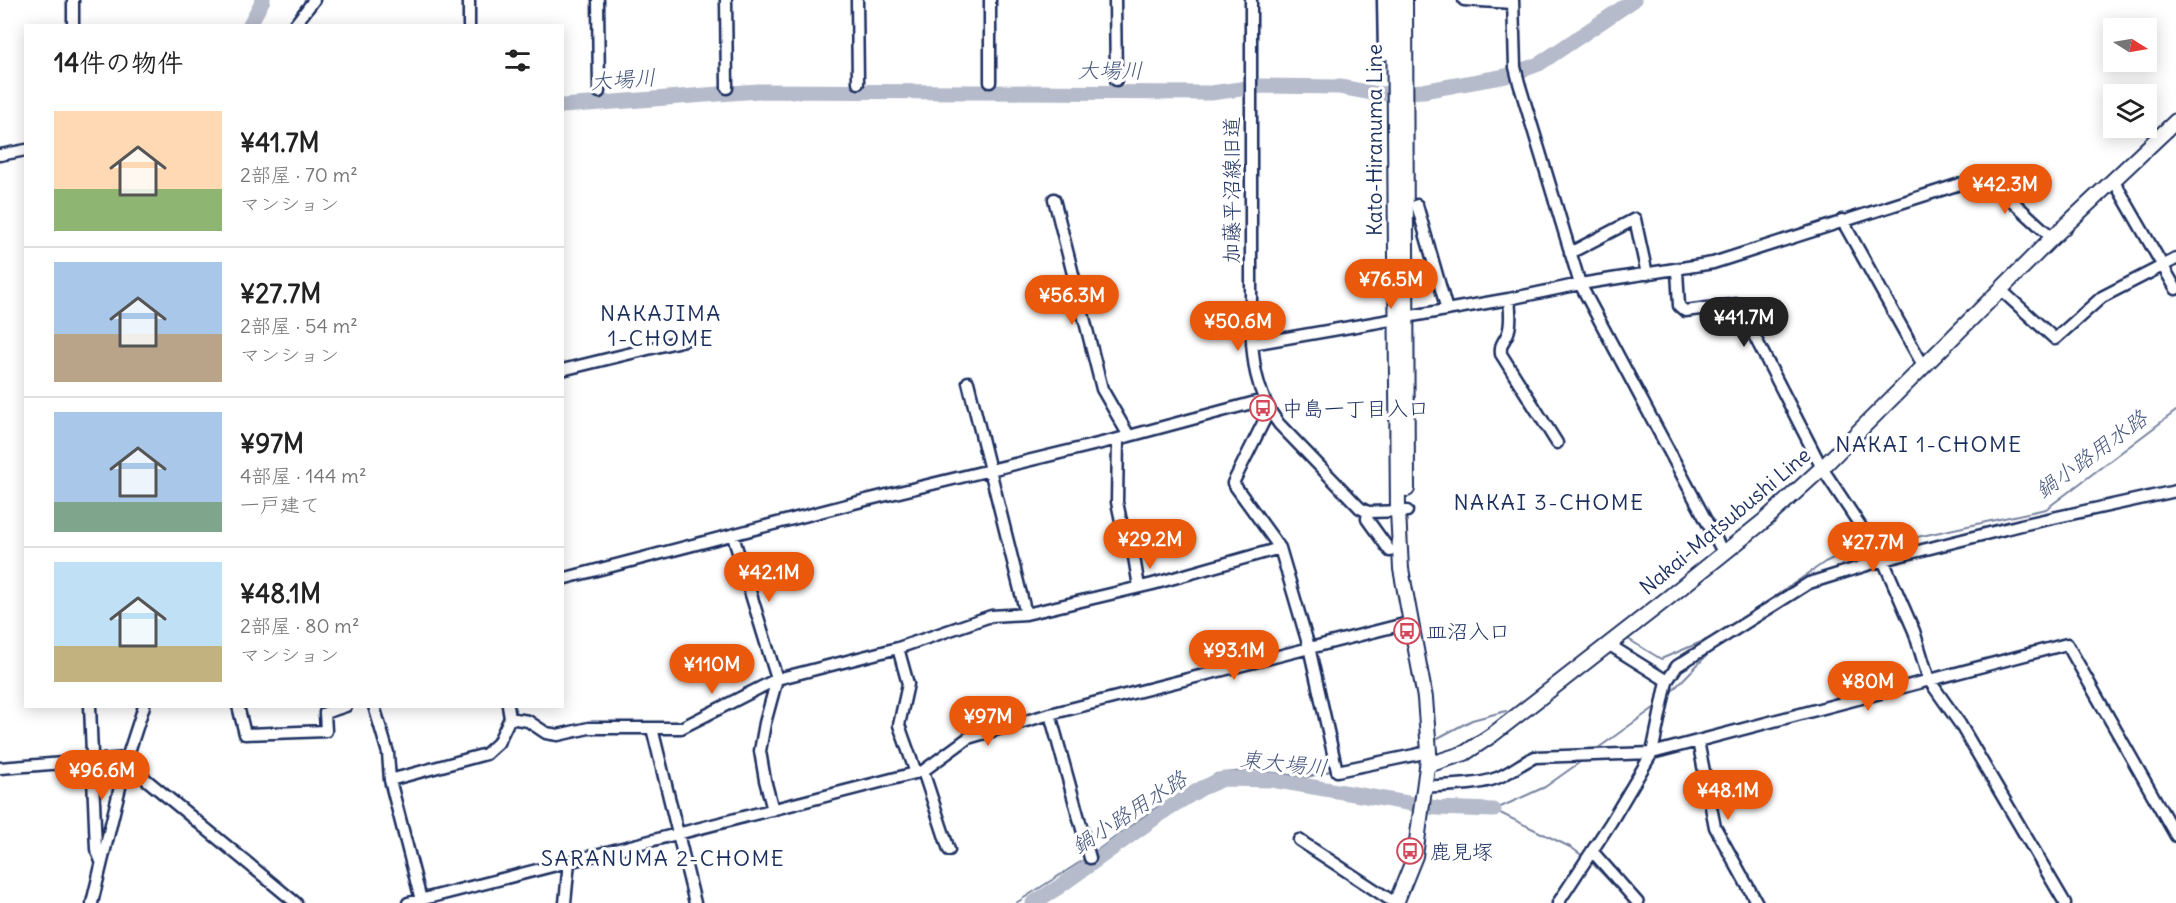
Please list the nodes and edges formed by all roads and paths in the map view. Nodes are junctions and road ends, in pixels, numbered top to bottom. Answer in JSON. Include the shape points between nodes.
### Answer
{"nodes":[{"id":1,"x":73,"y":0,"type":"edge"},
{"id":2,"x":314,"y":0,"type":"edge"},
{"id":3,"x":469,"y":0,"type":"edge"},
{"id":4,"x":598,"y":0,"type":"edge"},
{"id":5,"x":726,"y":0,"type":"edge"},
{"id":6,"x":857,"y":0,"type":"edge"},
{"id":7,"x":990,"y":0,"type":"edge"},
{"id":8,"x":1115,"y":0,"type":"edge"},
{"id":9,"x":1251,"y":0,"type":"edge"},
{"id":10,"x":1383,"y":0,"type":"edge"},
{"id":11,"x":1394,"y":0,"type":"edge"},
{"id":12,"x":1405,"y":0,"type":"edge"},
{"id":13,"x":1464,"y":0,"type":"edge"},
{"id":14,"x":1513,"y":1,"type":"edge"},
{"id":15,"x":73,"y":24,"type":"edge"},
{"id":16,"x":296,"y":24,"type":"edge"},
{"id":17,"x":469,"y":24,"type":"edge"},
{"id":18,"x":1384,"y":54,"type":"dead end"},
{"id":19,"x":1116,"y":80,"type":"dead end"},
{"id":20,"x":1400,"y":81,"type":"junction"},
{"id":21,"x":990,"y":82,"type":"dead end"},
{"id":22,"x":858,"y":83,"type":"dead end"},
{"id":23,"x":728,"y":88,"type":"dead end"},
{"id":24,"x":599,"y":92,"type":"dead end"},
{"id":25,"x":2176,"y":121,"type":"edge"},
{"id":26,"x":24,"y":150,"type":"edge"},
{"id":27,"x":0,"y":155,"type":"edge"},
{"id":28,"x":2114,"y":181,"type":"junction"},
{"id":29,"x":1054,"y":199,"type":"dead end"},
{"id":30,"x":1417,"y":205,"type":"dead end"},
{"id":31,"x":1842,"y":220,"type":"junction"},
{"id":32,"x":2050,"y":240,"type":"junction"},
{"id":33,"x":1570,"y":253,"type":"junction"},
{"id":34,"x":2176,"y":259,"type":"edge"},
{"id":35,"x":2164,"y":266,"type":"junction"},
{"id":36,"x":1677,"y":270,"type":"junction"},
{"id":37,"x":1647,"y":274,"type":"junction"},
{"id":38,"x":1580,"y":284,"type":"junction"},
{"id":39,"x":2176,"y":289,"type":"edge"},
{"id":40,"x":2001,"y":290,"type":"junction"},
{"id":41,"x":1509,"y":299,"type":"junction"},
{"id":42,"x":1447,"y":310,"type":"junction"},
{"id":43,"x":1401,"y":318,"type":"junction"},
{"id":44,"x":685,"y":340,"type":"dead end"},
{"id":45,"x":1252,"y":344,"type":"junction"},
{"id":46,"x":1924,"y":367,"type":"junction"},
{"id":47,"x":564,"y":370,"type":"edge"},
{"id":48,"x":968,"y":382,"type":"dead end"},
{"id":49,"x":1263,"y":400,"type":"junction"},
{"id":50,"x":1269,"y":411,"type":"junction"},
{"id":51,"x":1129,"y":436,"type":"junction"},
{"id":52,"x":1118,"y":439,"type":"junction"},
{"id":53,"x":1557,"y":443,"type":"dead end"},
{"id":54,"x":1822,"y":468,"type":"junction"},
{"id":55,"x":989,"y":471,"type":"junction"},
{"id":56,"x":2176,"y":491,"type":"edge"},
{"id":57,"x":1403,"y":511,"type":"junction"},
{"id":58,"x":1368,"y":512,"type":"junction"},
{"id":59,"x":733,"y":536,"type":"junction"},
{"id":60,"x":1280,"y":548,"type":"junction"},
{"id":61,"x":1390,"y":551,"type":"dead end"},
{"id":62,"x":1724,"y":554,"type":"junction"},
{"id":63,"x":1883,"y":560,"type":"junction"},
{"id":64,"x":564,"y":578,"type":"edge"},
{"id":65,"x":1139,"y":587,"type":"junction"},
{"id":66,"x":1026,"y":614,"type":"junction"},
{"id":67,"x":1412,"y":622,"type":"junction"},
{"id":68,"x":1608,"y":644,"type":"junction"},
{"id":69,"x":1309,"y":647,"type":"junction"},
{"id":70,"x":898,"y":648,"type":"junction"},
{"id":71,"x":777,"y":679,"type":"junction"},
{"id":72,"x":1929,"y":680,"type":"junction"},
{"id":73,"x":1667,"y":681,"type":"junction"},
{"id":74,"x":90,"y":708,"type":"edge"},
{"id":75,"x":143,"y":708,"type":"edge"},
{"id":76,"x":238,"y":708,"type":"edge"},
{"id":77,"x":340,"y":708,"type":"edge"},
{"id":78,"x":375,"y":708,"type":"edge"},
{"id":79,"x":508,"y":708,"type":"edge"},
{"id":80,"x":1050,"y":714,"type":"junction"},
{"id":81,"x":510,"y":718,"type":"junction"},
{"id":82,"x":652,"y":728,"type":"junction"},
{"id":83,"x":1698,"y":741,"type":"junction"},
{"id":84,"x":1652,"y":753,"type":"junction"},
{"id":85,"x":1428,"y":758,"type":"junction"},
{"id":86,"x":92,"y":760,"type":"junction"},
{"id":87,"x":127,"y":760,"type":"junction"},
{"id":88,"x":0,"y":768,"type":"edge"},
{"id":89,"x":919,"y":772,"type":"junction"},
{"id":90,"x":390,"y":780,"type":"junction"},
{"id":91,"x":1425,"y":787,"type":"junction"},
{"id":92,"x":773,"y":810,"type":"junction"},
{"id":93,"x":678,"y":834,"type":"junction"},
{"id":94,"x":2176,"y":836,"type":"edge"},
{"id":95,"x":1299,"y":840,"type":"dead end"},
{"id":96,"x":949,"y":850,"type":"dead end"},
{"id":97,"x":1592,"y":851,"type":"junction"},
{"id":98,"x":1090,"y":858,"type":"dead end"},
{"id":99,"x":101,"y":861,"type":"junction"},
{"id":100,"x":569,"y":862,"type":"junction"},
{"id":101,"x":421,"y":900,"type":"junction"},
{"id":102,"x":92,"y":903,"type":"edge"},
{"id":103,"x":297,"y":903,"type":"edge"},
{"id":104,"x":408,"y":903,"type":"edge"},
{"id":105,"x":565,"y":903,"type":"edge"},
{"id":106,"x":695,"y":903,"type":"edge"},
{"id":107,"x":1395,"y":903,"type":"edge"},
{"id":108,"x":1558,"y":903,"type":"edge"},
{"id":109,"x":1638,"y":903,"type":"edge"},
{"id":110,"x":1756,"y":903,"type":"edge"},
{"id":111,"x":2065,"y":903,"type":"edge"}],
"edges":[{"from":1,"to":15,"type":"street"},
{"from":2,"to":16,"type":"street"},
{"from":3,"to":17,"type":"street"},
{"from":4,"to":24,"type":"street"},
{"from":5,"to":23,"type":"street"},
{"from":6,"to":22,"type":"street"},
{"from":7,"to":21,"type":"street"},
{"from":8,"to":19,"type":"street"},
{"from":9,"to":45,"type":"street","name":"加藤平沼線旧道"},
{"from":10,"to":18,"type":"street"},
{"from":11,"to":20,"type":"main road","name":"Kato-Hiranuma Line"},
{"from":12,"to":20,"type":"main road","name":"Kato-Hiranuma Line"},
{"from":13,"to":14,"type":"street"},
{"from":14,"to":33,"type":"street","via":[[1515,67]]},
{"from":20,"to":43,"type":"main road","name":"Kato-Hiranuma Line"},
{"from":25,"to":28,"type":"main road","name":"Nakai-Matsubushi Line"},
{"from":26,"to":27,"type":"street"},
{"from":28,"to":32,"type":"main road","name":"Nakai-Matsubushi Line"},
{"from":28,"to":35,"type":"street"},
{"from":29,"to":51,"type":"street","via":[[1102,389]]},
{"from":30,"to":42,"type":"street"},
{"from":31,"to":32,"type":"street","via":[[1985,176]]},
{"from":31,"to":36,"type":"street","via":[[1713,263]]},
{"from":31,"to":46,"type":"street"},
{"from":32,"to":40,"type":"main road","name":"Nakai-Matsubushi Line"},
{"from":33,"to":37,"type":"street","via":[[1635,219]]},
{"from":33,"to":38,"type":"street"},
{"from":34,"to":35,"type":"street"},
{"from":35,"to":39,"type":"street"},
{"from":35,"to":40,"type":"street","via":[[2103,297],[2055,339]]},
{"from":36,"to":37,"type":"street"},
{"from":36,"to":54,"type":"street","via":[[1680,306],[1684,311],[1738,304]]},
{"from":37,"to":38,"type":"street"},
{"from":38,"to":41,"type":"street"},
{"from":38,"to":62,"type":"street"},
{"from":40,"to":46,"type":"main road","name":"Nakai-Matsubushi Line"},
{"from":41,"to":42,"type":"street"},
{"from":41,"to":53,"type":"street","via":[[1509,324],[1501,354]]},
{"from":42,"to":43,"type":"street"},
{"from":43,"to":45,"type":"street"},
{"from":43,"to":57,"type":"main road","name":"Kato-Hiranuma Line"},
{"from":44,"to":47,"type":"street"},
{"from":45,"to":49,"type":"street","name":"加藤平沼線旧道"},
{"from":46,"to":54,"type":"main road","name":"Nakai-Matsubushi Line"},
{"from":48,"to":55,"type":"street"},
{"from":49,"to":50,"type":"street","name":"加藤平沼線旧道"},
{"from":49,"to":51,"type":"street"},
{"from":50,"to":58,"type":"street","name":"加藤平沼線旧道","via":[[1349,500]]},
{"from":50,"to":60,"type":"street","via":[[1233,483]]},
{"from":51,"to":52,"type":"street"},
{"from":52,"to":55,"type":"street"},
{"from":52,"to":65,"type":"street","via":[[1117,502],[1120,521],[1131,539]]},
{"from":54,"to":62,"type":"main road","name":"Nakai-Matsubushi Line"},
{"from":54,"to":63,"type":"street"},
{"from":55,"to":59,"type":"street"},
{"from":55,"to":66,"type":"street"},
{"from":56,"to":63,"type":"street"},
{"from":57,"to":58,"type":"street"},
{"from":57,"to":67,"type":"main road","name":"Kato-Hiranuma Line","via":[[1401,569]]},
{"from":58,"to":61,"type":"street","via":[[1367,519]]},
{"from":59,"to":64,"type":"street"},
{"from":59,"to":71,"type":"street"},
{"from":60,"to":65,"type":"street"},
{"from":60,"to":69,"type":"street"},
{"from":62,"to":68,"type":"main road","name":"Nakai-Matsubushi Line"},
{"from":63,"to":72,"type":"street","via":[[1914,631]]},
{"from":63,"to":73,"type":"street","via":[[1809,583],[1677,666]]},
{"from":65,"to":66,"type":"street"},
{"from":66,"to":70,"type":"street","via":[[991,616]]},
{"from":67,"to":69,"type":"street"},
{"from":67,"to":85,"type":"main road","name":"Kato-Hiranuma Line","via":[[1425,698]]},
{"from":68,"to":73,"type":"street"},
{"from":68,"to":85,"type":"main road","name":"Nakai-Matsubushi Line","via":[[1475,747],[1453,759]]},
{"from":69,"to":80,"type":"street"},
{"from":69,"to":85,"type":"street","via":[[1337,771]]},
{"from":70,"to":71,"type":"street"},
{"from":70,"to":89,"type":"street","via":[[908,684],[899,725]]},
{"from":71,"to":82,"type":"street","via":[[681,728]]},
{"from":71,"to":92,"type":"street","via":[[760,751]]},
{"from":72,"to":83,"type":"street"},
{"from":72,"to":94,"type":"street","via":[[2067,644]]},
{"from":72,"to":111,"type":"street","via":[[1960,724]]},
{"from":73,"to":84,"type":"street"},
{"from":74,"to":86,"type":"street"},
{"from":75,"to":87,"type":"street"},
{"from":76,"to":77,"type":"street","via":[[245,734],[267,735],[326,731],[325,713]]},
{"from":78,"to":90,"type":"street","via":[[388,753]]},
{"from":79,"to":81,"type":"street"},
{"from":80,"to":89,"type":"street","via":[[968,738]]},
{"from":80,"to":98,"type":"street"},
{"from":81,"to":82,"type":"street","via":[[528,721],[546,733],[558,735],[589,728]]},
{"from":81,"to":90,"type":"street","via":[[498,743],[486,754]]},
{"from":82,"to":93,"type":"street"},
{"from":83,"to":84,"type":"street"},
{"from":83,"to":110,"type":"street","via":[[1715,827]]},
{"from":84,"to":91,"type":"street","via":[[1535,758],[1487,781]]},
{"from":84,"to":97,"type":"street"},
{"from":85,"to":91,"type":"main road","name":"Kato-Hiranuma Line"},
{"from":86,"to":87,"type":"street"},
{"from":86,"to":88,"type":"street"},
{"from":86,"to":99,"type":"street","via":[[96,849]]},
{"from":87,"to":99,"type":"street"},
{"from":87,"to":103,"type":"street"},
{"from":89,"to":92,"type":"street"},
{"from":89,"to":96,"type":"street"},
{"from":90,"to":101,"type":"street"},
{"from":91,"to":107,"type":"main road","name":"Kato-Hiranuma Line","via":[[1415,856]]},
{"from":92,"to":93,"type":"street"},
{"from":93,"to":100,"type":"street"},
{"from":93,"to":106,"type":"street"},
{"from":95,"to":107,"type":"street"},
{"from":97,"to":108,"type":"street"},
{"from":97,"to":109,"type":"street"},
{"from":99,"to":102,"type":"street"},
{"from":100,"to":101,"type":"street"},
{"from":100,"to":105,"type":"street"},
{"from":101,"to":104,"type":"street"}]}
